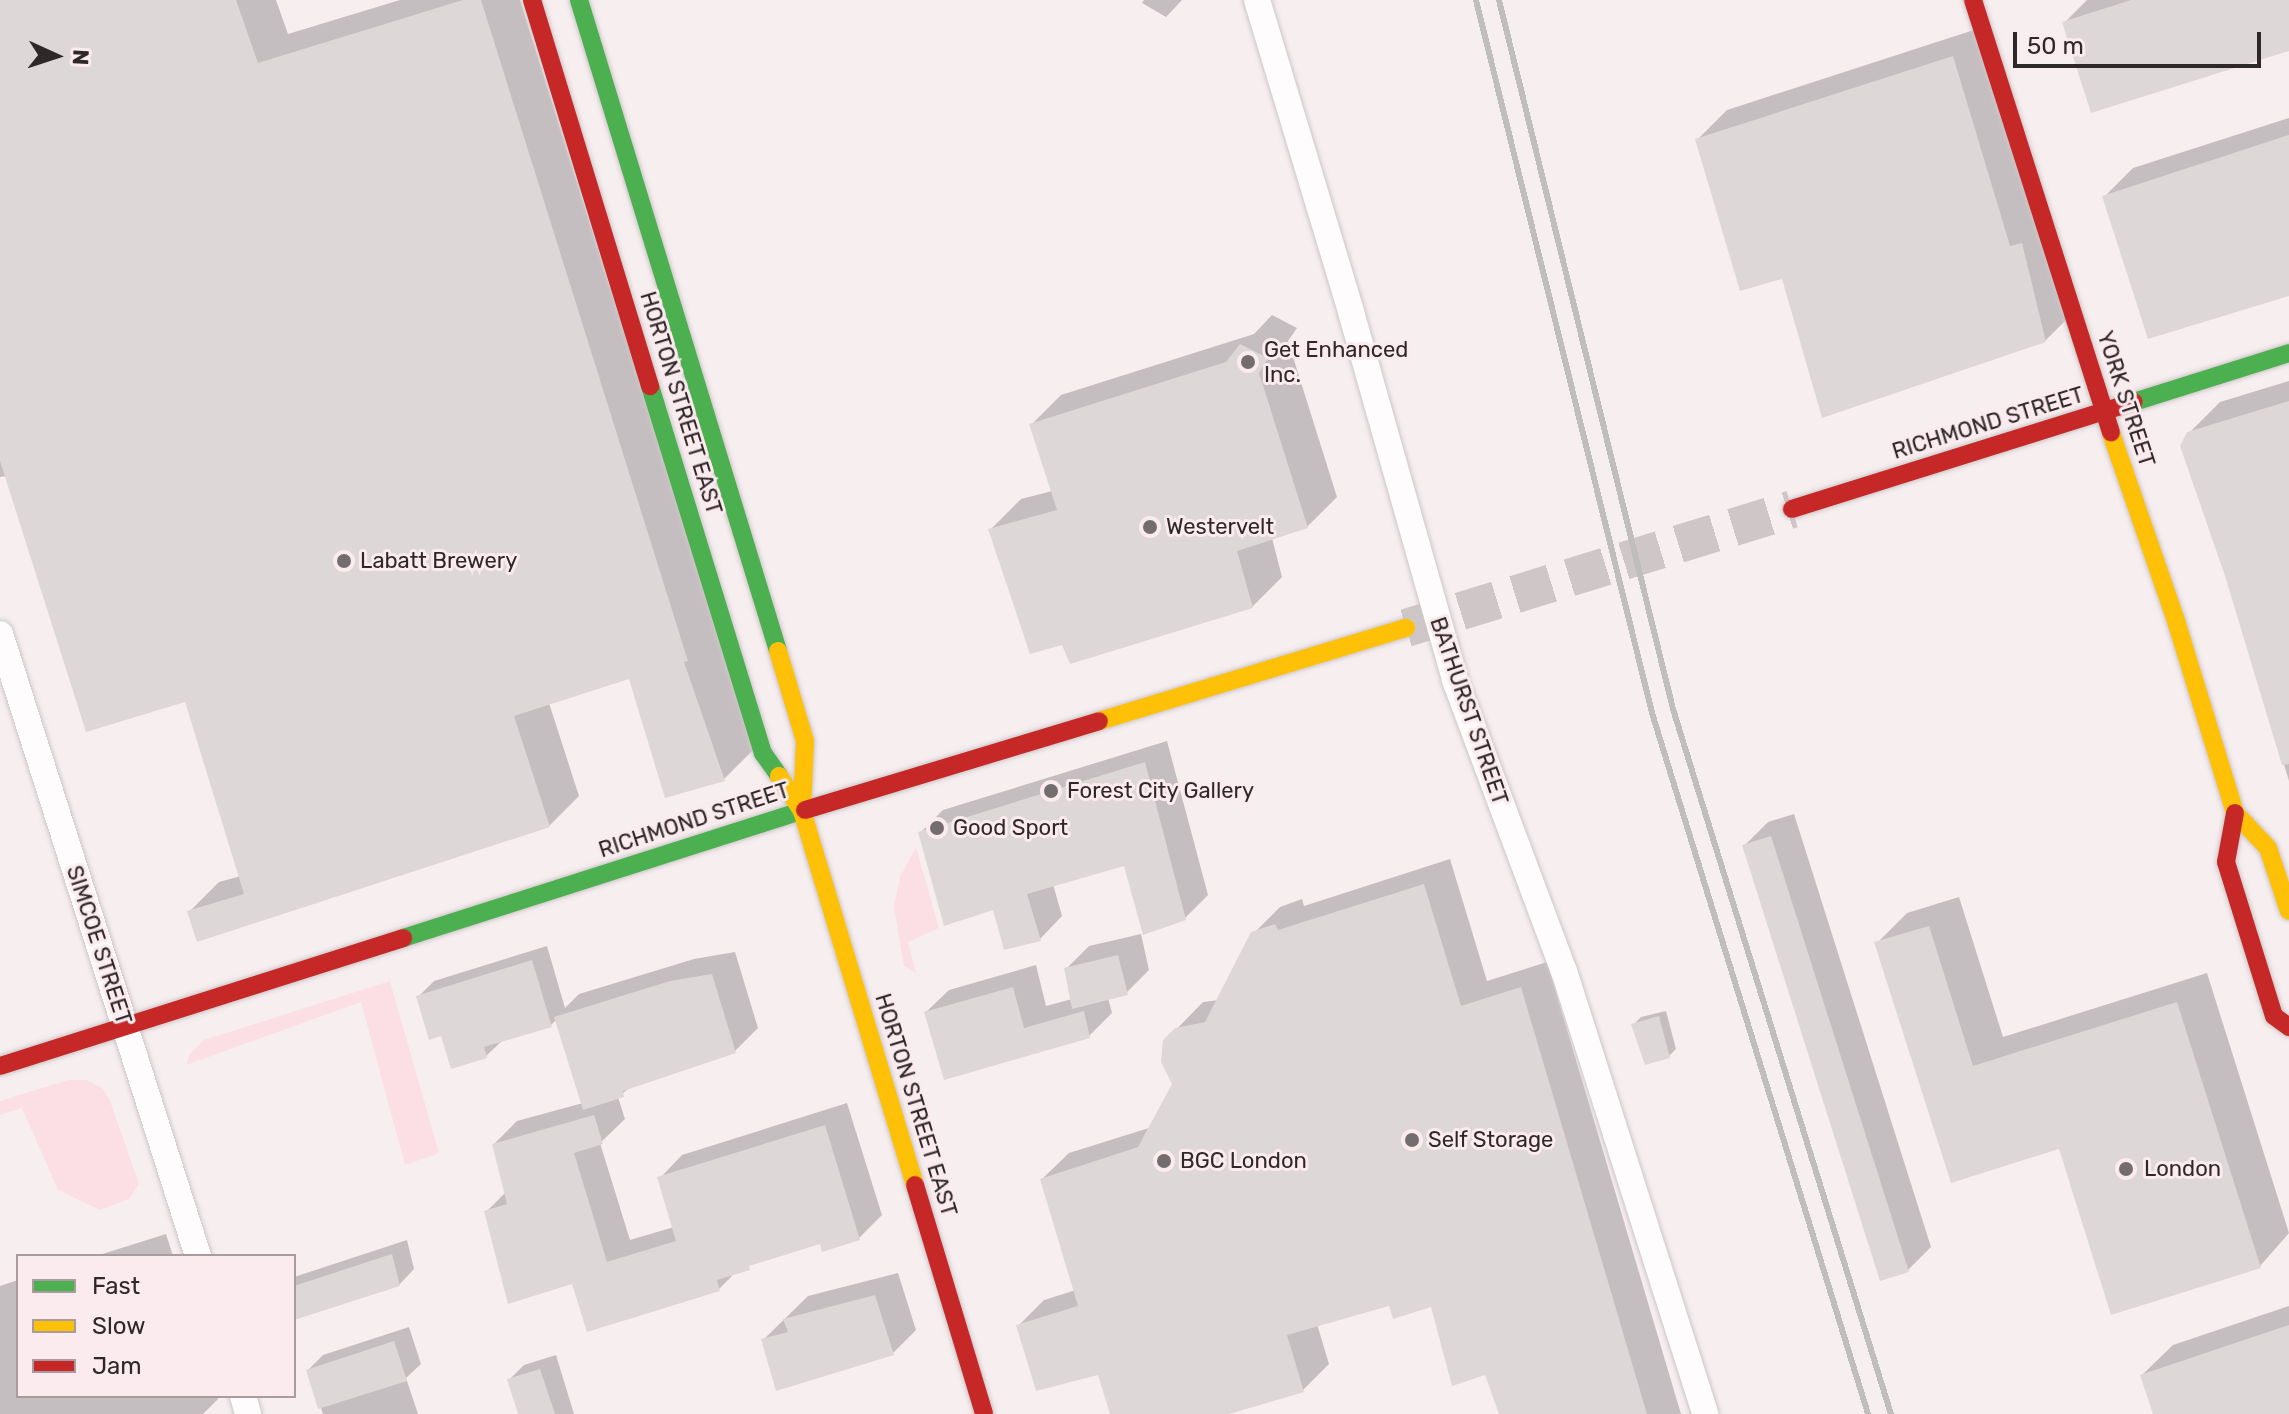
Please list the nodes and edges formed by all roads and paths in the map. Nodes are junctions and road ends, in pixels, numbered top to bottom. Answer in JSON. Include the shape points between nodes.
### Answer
{"nodes":[{"id":1,"x":532,"y":0,"type":"edge"},
{"id":2,"x":579,"y":0,"type":"edge"},
{"id":3,"x":1257,"y":0,"type":"edge"},
{"id":4,"x":1973,"y":0,"type":"edge"},
{"id":5,"x":2289,"y":353,"type":"edge"},
{"id":6,"x":2104,"y":412,"type":"junction"},
{"id":7,"x":1792,"y":509,"type":"tunnel mouth"},
{"id":8,"x":1406,"y":628,"type":"tunnel mouth"},
{"id":9,"x":0,"y":634,"type":"edge"},
{"id":10,"x":802,"y":811,"type":"junction"},
{"id":11,"x":2235,"y":813,"type":"junction"},
{"id":12,"x":2289,"y":911,"type":"edge"},
{"id":13,"x":125,"y":1026,"type":"junction"},
{"id":14,"x":2289,"y":1027,"type":"edge"},
{"id":15,"x":0,"y":1066,"type":"edge"},
{"id":16,"x":197,"y":1254,"type":"edge"},
{"id":17,"x":984,"y":1414,"type":"edge"},
{"id":18,"x":1705,"y":1414,"type":"edge"}],
"edges":[{"from":1,"to":10,"type":"main road","name":"HORTON STREET EAST","via":[[763,753]]},
{"from":2,"to":10,"type":"main road","name":"HORTON STREET EAST","via":[[805,741]]},
{"from":3,"to":18,"type":"street","name":"BATHURST STREET","via":[[1455,680],[1564,971]]},
{"from":4,"to":6,"type":"main road","name":"YORK STREET"},
{"from":5,"to":6,"type":"main road","name":"RICHMOND STREET"},
{"from":6,"to":7,"type":"main road","name":"RICHMOND STREET"},
{"from":6,"to":11,"type":"main road","name":"YORK STREET"},
{"from":8,"to":10,"type":"main road","name":"RICHMOND STREET"},
{"from":9,"to":13,"type":"street","name":"SIMCOE STREET"},
{"from":10,"to":13,"type":"main road","name":"RICHMOND STREET"},
{"from":10,"to":17,"type":"main road","name":"HORTON STREET EAST"},
{"from":11,"to":12,"type":"main road","name":"YORK STREET","via":[[2268,848]]},
{"from":11,"to":14,"type":"main road","name":"YORK STREET","via":[[2226,862],[2274,1016]]},
{"from":13,"to":15,"type":"main road","name":"RICHMOND STREET"},
{"from":13,"to":16,"type":"street","name":"SIMCOE STREET"}]}
